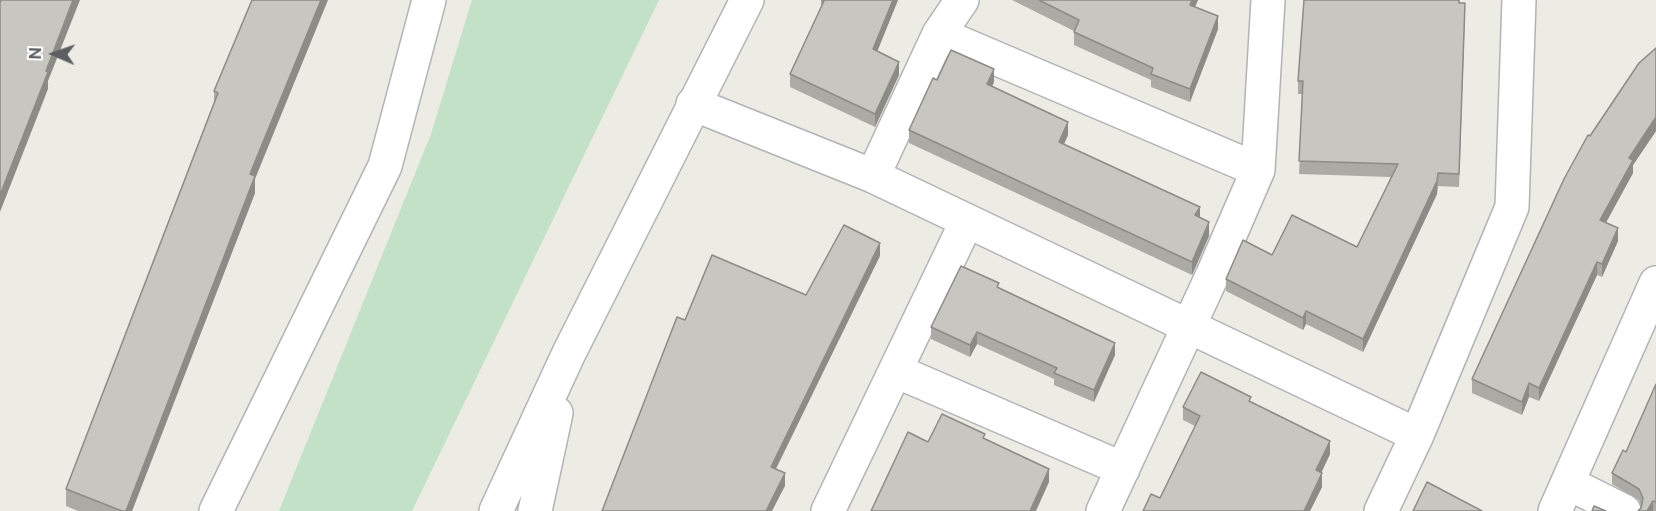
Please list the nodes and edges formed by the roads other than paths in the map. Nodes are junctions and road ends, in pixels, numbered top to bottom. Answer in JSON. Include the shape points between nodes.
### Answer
{"nodes":[{"id":1,"x":429,"y":0,"type":"edge"},
{"id":2,"x":747,"y":0,"type":"edge"},
{"id":3,"x":962,"y":0,"type":"edge"},
{"id":4,"x":1268,"y":0,"type":"edge"},
{"id":5,"x":1519,"y":0,"type":"edge"},
{"id":6,"x":939,"y":34,"type":"junction"},
{"id":7,"x":693,"y":104,"type":"junction"},
{"id":8,"x":1258,"y":170,"type":"junction"},
{"id":9,"x":873,"y":176,"type":"junction"},
{"id":10,"x":967,"y":221,"type":"junction"},
{"id":11,"x":1656,"y":283,"type":"edge"},
{"id":12,"x":1190,"y":327,"type":"junction"},
{"id":13,"x":569,"y":352,"type":"junction"},
{"id":14,"x":896,"y":371,"type":"junction"},
{"id":15,"x":1417,"y":435,"type":"junction"},
{"id":16,"x":1123,"y":469,"type":"junction"},
{"id":17,"x":1562,"y":497,"type":"edge"},
{"id":18,"x":216,"y":511,"type":"edge"},
{"id":19,"x":496,"y":511,"type":"edge"},
{"id":20,"x":535,"y":511,"type":"edge"},
{"id":21,"x":828,"y":511,"type":"edge"},
{"id":22,"x":1103,"y":511,"type":"edge"},
{"id":23,"x":1381,"y":511,"type":"edge"},
{"id":24,"x":1624,"y":511,"type":"edge"}],
"edges":[{"from":1,"to":18,"type":"street","via":[[385,166]]},
{"from":2,"to":7,"type":"street"},
{"from":3,"to":6,"type":"street"},
{"from":4,"to":8,"type":"street"},
{"from":5,"to":15,"type":"street","via":[[1512,207]]},
{"from":6,"to":8,"type":"street"},
{"from":6,"to":9,"type":"street"},
{"from":7,"to":9,"type":"street"},
{"from":7,"to":13,"type":"street"},
{"from":8,"to":12,"type":"street"},
{"from":9,"to":10,"type":"street"},
{"from":10,"to":12,"type":"street"},
{"from":10,"to":14,"type":"street"},
{"from":11,"to":17,"type":"street"},
{"from":12,"to":15,"type":"street"},
{"from":12,"to":16,"type":"street"},
{"from":13,"to":19,"type":"street"},
{"from":13,"to":20,"type":"street"},
{"from":14,"to":16,"type":"street"},
{"from":14,"to":21,"type":"street"},
{"from":15,"to":23,"type":"street"},
{"from":16,"to":22,"type":"street"},
{"from":17,"to":24,"type":"street"}]}
